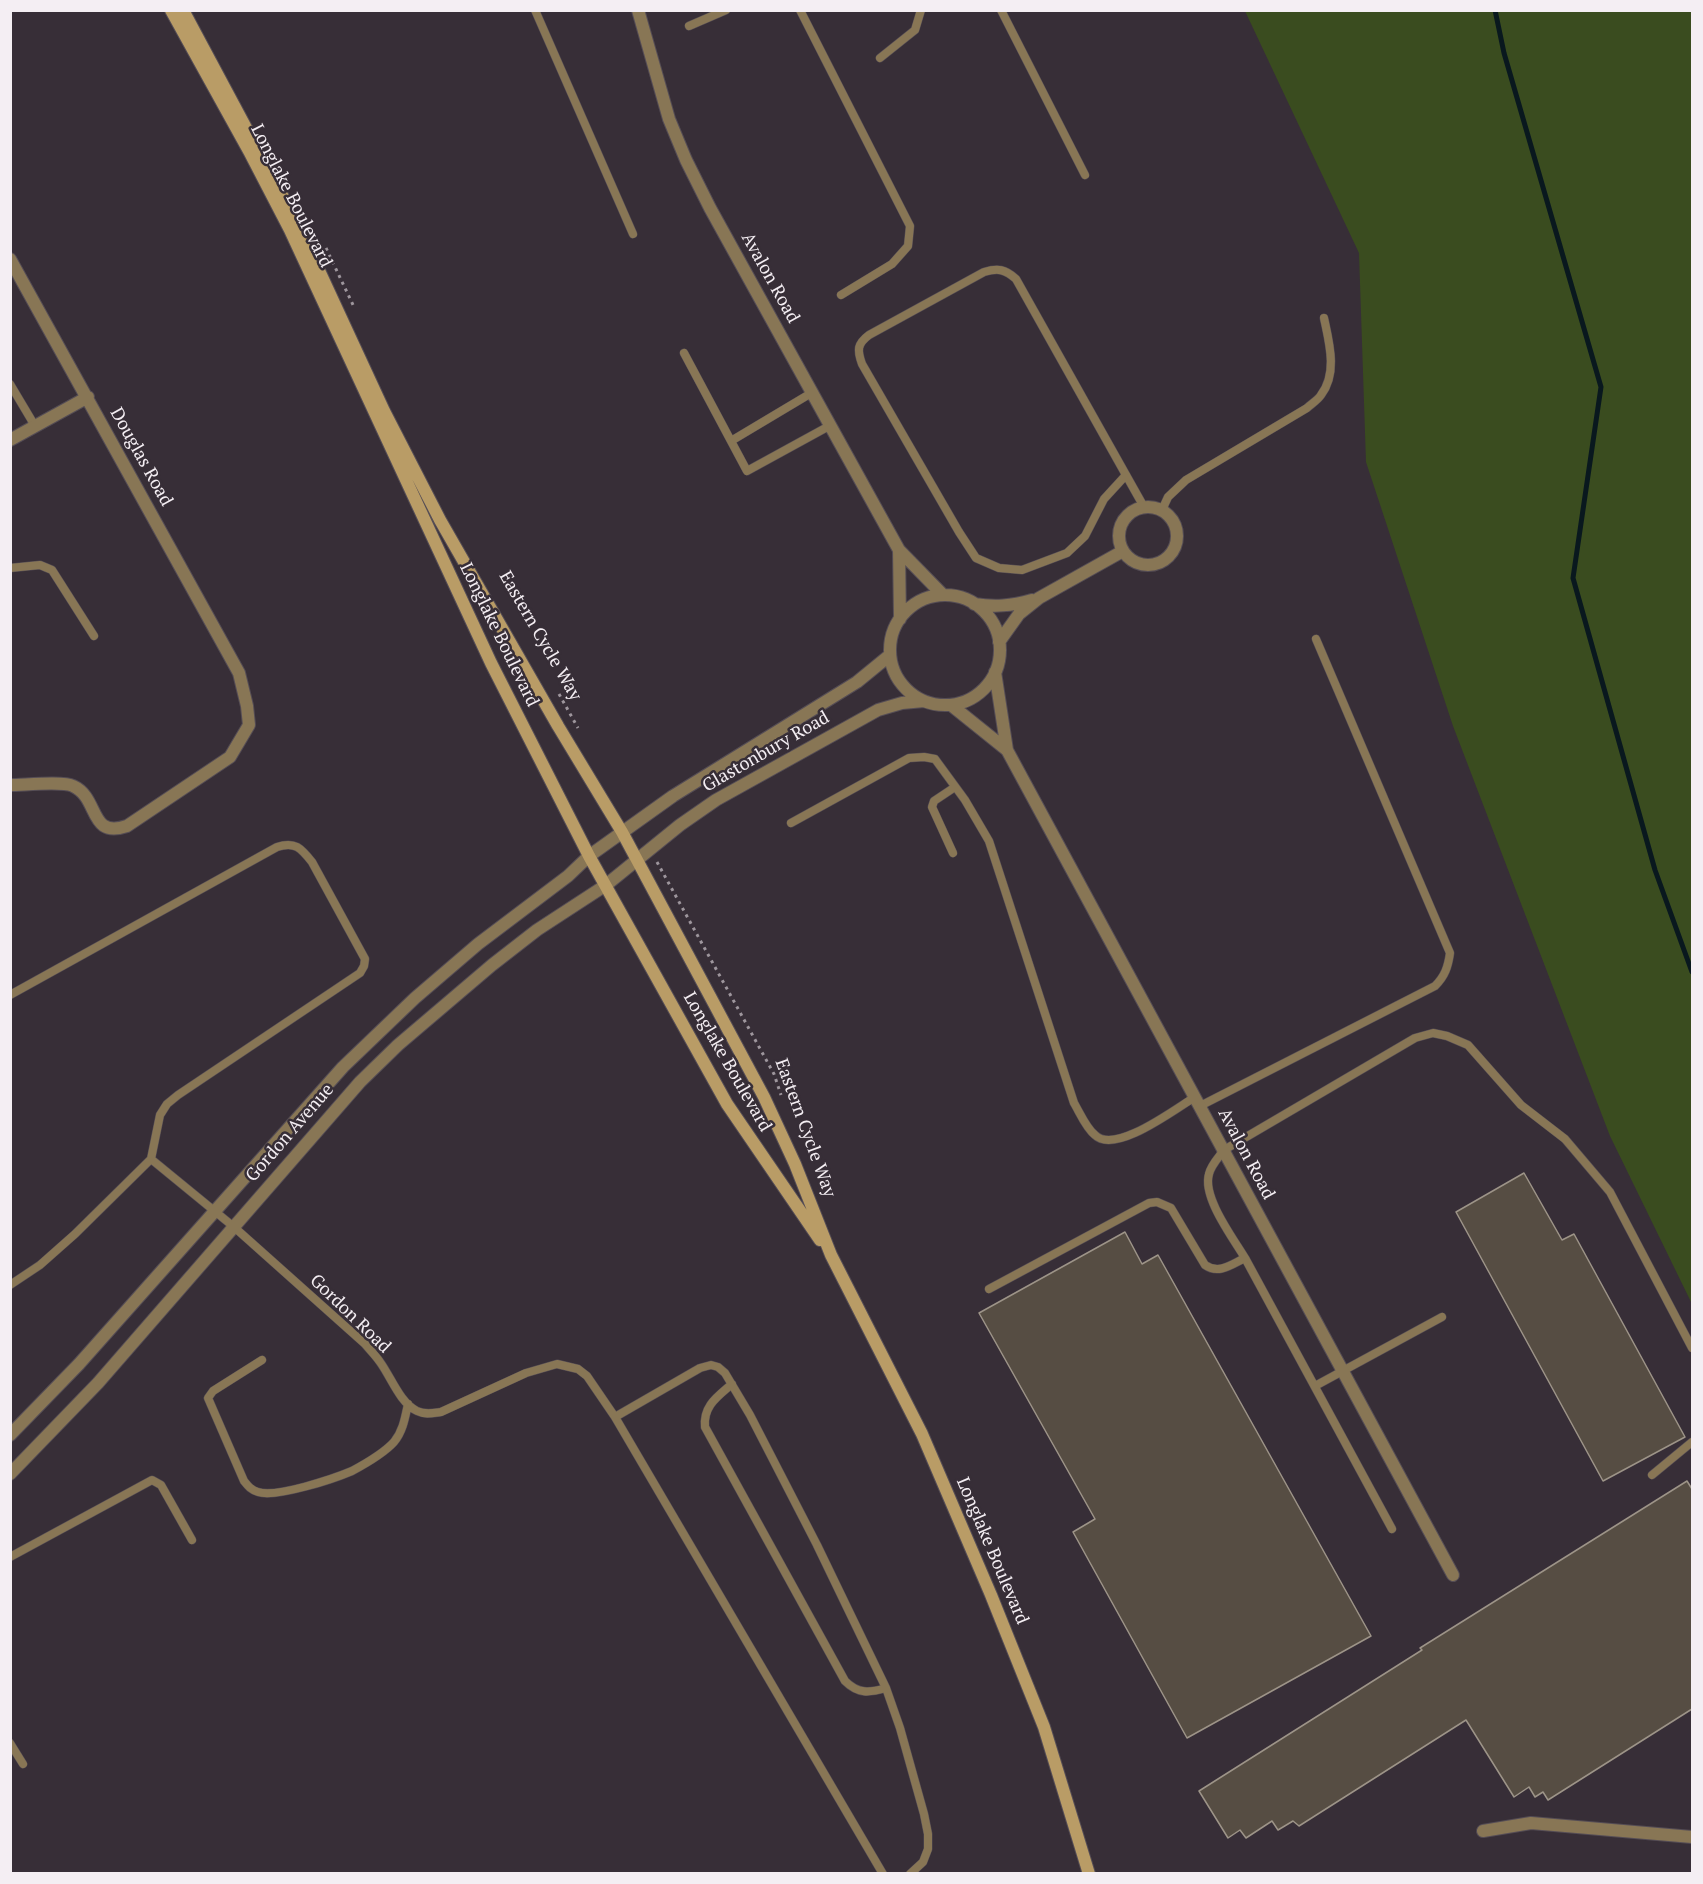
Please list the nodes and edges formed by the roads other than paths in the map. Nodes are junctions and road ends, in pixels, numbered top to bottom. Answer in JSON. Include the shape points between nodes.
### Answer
{"nodes":[{"id":1,"x":171,"y":10,"type":"edge"},
{"id":2,"x":183,"y":10,"type":"edge"},
{"id":3,"x":535,"y":10,"type":"edge"},
{"id":4,"x":638,"y":10,"type":"edge"},
{"id":5,"x":726,"y":10,"type":"edge"},
{"id":6,"x":800,"y":10,"type":"edge"},
{"id":7,"x":921,"y":10,"type":"edge"},
{"id":8,"x":1001,"y":10,"type":"edge"},
{"id":9,"x":689,"y":26,"type":"dead end"},
{"id":10,"x":880,"y":58,"type":"dead end"},
{"id":11,"x":1085,"y":175,"type":"dead end"},
{"id":12,"x":633,"y":234,"type":"dead end"},
{"id":13,"x":10,"y":259,"type":"edge"},
{"id":14,"x":841,"y":295,"type":"dead end"},
{"id":15,"x":1324,"y":318,"type":"dead end"},
{"id":16,"x":684,"y":352,"type":"dead end"},
{"id":17,"x":10,"y":384,"type":"edge"},
{"id":18,"x":813,"y":392,"type":"junction"},
{"id":19,"x":88,"y":397,"type":"junction"},
{"id":20,"x":831,"y":425,"type":"junction"},
{"id":21,"x":35,"y":426,"type":"junction"},
{"id":22,"x":10,"y":440,"type":"edge"},
{"id":23,"x":731,"y":441,"type":"junction"},
{"id":24,"x":1126,"y":475,"type":"junction"},
{"id":25,"x":1144,"y":507,"type":"junction"},
{"id":26,"x":1162,"y":510,"type":"junction"},
{"id":27,"x":899,"y":550,"type":"junction"},
{"id":28,"x":1124,"y":550,"type":"junction"},
{"id":29,"x":10,"y":568,"type":"edge"},
{"id":30,"x":943,"y":596,"type":"junction"},
{"id":31,"x":1039,"y":598,"type":"junction"},
{"id":32,"x":974,"y":604,"type":"junction"},
{"id":33,"x":900,"y":619,"type":"junction"},
{"id":34,"x":94,"y":636,"type":"dead end"},
{"id":35,"x":1317,"y":639,"type":"dead end"},
{"id":36,"x":999,"y":642,"type":"junction"},
{"id":37,"x":890,"y":655,"type":"junction"},
{"id":38,"x":995,"y":672,"type":"junction"},
{"id":39,"x":924,"y":701,"type":"junction"},
{"id":40,"x":951,"y":705,"type":"junction"},
{"id":41,"x":1007,"y":750,"type":"junction"},
{"id":42,"x":10,"y":785,"type":"edge"},
{"id":43,"x":955,"y":787,"type":"junction"},
{"id":44,"x":791,"y":823,"type":"dead end"},
{"id":45,"x":622,"y":832,"type":"junction"},
{"id":46,"x":953,"y":853,"type":"dead end"},
{"id":47,"x":589,"y":856,"type":"junction"},
{"id":48,"x":637,"y":858,"type":"junction"},
{"id":49,"x":606,"y":885,"type":"junction"},
{"id":50,"x":10,"y":995,"type":"edge"},
{"id":51,"x":1198,"y":1102,"type":"junction"},
{"id":52,"x":1224,"y":1150,"type":"junction"},
{"id":53,"x":151,"y":1159,"type":"junction"},
{"id":54,"x":214,"y":1212,"type":"junction"},
{"id":55,"x":234,"y":1227,"type":"junction"},
{"id":56,"x":831,"y":1255,"type":"junction"},
{"id":57,"x":1245,"y":1258,"type":"junction"},
{"id":58,"x":10,"y":1285,"type":"edge"},
{"id":59,"x":989,"y":1289,"type":"dead end"},
{"id":60,"x":1442,"y":1317,"type":"dead end"},
{"id":61,"x":1692,"y":1348,"type":"edge"},
{"id":62,"x":262,"y":1360,"type":"dead end"},
{"id":63,"x":1343,"y":1370,"type":"junction"},
{"id":64,"x":732,"y":1384,"type":"junction"},
{"id":65,"x":1315,"y":1386,"type":"junction"},
{"id":66,"x":408,"y":1404,"type":"junction"},
{"id":67,"x":615,"y":1417,"type":"junction"},
{"id":68,"x":10,"y":1436,"type":"edge"},
{"id":69,"x":1692,"y":1443,"type":"edge"},
{"id":70,"x":10,"y":1474,"type":"edge"},
{"id":71,"x":1652,"y":1475,"type":"dead end"},
{"id":72,"x":1392,"y":1529,"type":"dead end"},
{"id":73,"x":192,"y":1540,"type":"dead end"},
{"id":74,"x":10,"y":1557,"type":"edge"},
{"id":75,"x":1453,"y":1575,"type":"dead end"},
{"id":76,"x":886,"y":1688,"type":"junction"},
{"id":77,"x":10,"y":1743,"type":"edge"},
{"id":78,"x":23,"y":1764,"type":"dead end"},
{"id":79,"x":1483,"y":1831,"type":"dead end"},
{"id":80,"x":1692,"y":1837,"type":"edge"},
{"id":81,"x":883,"y":1874,"type":"edge"},
{"id":82,"x":910,"y":1874,"type":"edge"},
{"id":83,"x":1089,"y":1874,"type":"edge"}],
"edges":[{"from":1,"to":47,"type":"main road","name":"Longlake Boulevard","via":[[290,230],[491,663]]},
{"from":2,"to":45,"type":"main road","name":"Longlake Boulevard","via":[[298,225],[384,411],[440,520]]},
{"from":3,"to":12,"type":"lane"},
{"from":4,"to":18,"type":"street","name":"Avalon Road","via":[[669,119],[686,160]]},
{"from":5,"to":9,"type":"lane"},
{"from":6,"to":14,"type":"lane","via":[[910,226],[908,246],[892,264]]},
{"from":7,"to":10,"type":"lane","via":[[915,30]]},
{"from":8,"to":11,"type":"lane"},
{"from":13,"to":19,"type":"street","name":"Douglas Road"},
{"from":15,"to":26,"type":"lane","via":[[1331,349],[1330,372],[1322,394],[1307,408],[1186,480],[1168,497]]},
{"from":16,"to":23,"type":"lane"},
{"from":17,"to":21,"type":"lane"},
{"from":18,"to":20,"type":"street","name":"Avalon Road"},
{"from":18,"to":23,"type":"lane"},
{"from":19,"to":21,"type":"street"},
{"from":19,"to":42,"type":"street","name":"Douglas Road","via":[[239,673],[249,726],[230,757],[116,830],[99,822],[87,798],[73,786]]},
{"from":20,"to":23,"type":"lane","via":[[747,471]]},
{"from":20,"to":27,"type":"street","name":"Avalon Road"},
{"from":21,"to":22,"type":"street"},
{"from":24,"to":24,"type":"lane","via":[[1016,279],[1007,271],[997,268],[984,272],[861,341],[858,351],[862,364],[976,558],[999,568],[1022,570],[1067,554],[1085,536],[1104,500]]},
{"from":24,"to":25,"type":"lane"},
{"from":25,"to":26,"type":"street"},
{"from":25,"to":28,"type":"street","via":[[1135,510],[1122,524],[1120,542]]},
{"from":26,"to":28,"type":"street","via":[[1175,523],[1177,533],[1177,542],[1166,559],[1148,565],[1138,563]]},
{"from":27,"to":30,"type":"street"},
{"from":27,"to":33,"type":"street"},
{"from":28,"to":31,"type":"street"},
{"from":29,"to":34,"type":"lane","via":[[40,565],[52,570]]},
{"from":30,"to":32,"type":"street","via":[[959,597]]},
{"from":30,"to":33,"type":"street","via":[[926,598]]},
{"from":31,"to":32,"type":"street","via":[[1014,606]]},
{"from":31,"to":36,"type":"street","via":[[1019,614]]},
{"from":32,"to":36,"type":"street","via":[[986,614]]},
{"from":33,"to":37,"type":"street","via":[[892,636]]},
{"from":35,"to":51,"type":"lane","via":[[1450,953],[1448,967],[1435,986]]},
{"from":36,"to":38,"type":"street"},
{"from":37,"to":39,"type":"street","via":[[900,683]]},
{"from":37,"to":45,"type":"street","name":"Glastonbury Road","via":[[857,682],[729,760]]},
{"from":38,"to":40,"type":"street","via":[[976,695]]},
{"from":38,"to":41,"type":"street","name":"Avalon Road"},
{"from":39,"to":40,"type":"street"},
{"from":39,"to":48,"type":"street","name":"Glastonbury Road","via":[[878,710],[716,800]]},
{"from":40,"to":41,"type":"street","name":"Avalon Road"},
{"from":41,"to":51,"type":"street","name":"Avalon Road"},
{"from":43,"to":44,"type":"lane","via":[[936,759],[909,758]]},
{"from":43,"to":46,"type":"lane","via":[[934,801],[932,807]]},
{"from":43,"to":51,"type":"lane","via":[[989,842],[1074,1103],[1095,1136],[1110,1141],[1127,1136]]},
{"from":45,"to":47,"type":"street","name":"Gordon Avenue"},
{"from":45,"to":48,"type":"main road","name":"Longlake Boulevard"},
{"from":47,"to":49,"type":"main road","name":"Longlake Boulevard"},
{"from":47,"to":54,"type":"street","name":"Gordon Avenue","via":[[415,998],[344,1067]]},
{"from":48,"to":49,"type":"street","name":"Gordon Avenue"},
{"from":48,"to":56,"type":"main road","name":"Longlake Boulevard","via":[[764,1097]]},
{"from":49,"to":55,"type":"street","name":"Gordon Avenue","via":[[537,930],[398,1045],[360,1082]]},
{"from":49,"to":56,"type":"main road","name":"Longlake Boulevard","via":[[727,1104]]},
{"from":50,"to":53,"type":"lane","via":[[277,847],[294,845],[312,862],[360,949],[364,966],[360,973],[167,1104],[160,1115]]},
{"from":51,"to":52,"type":"street","name":"Avalon Road"},
{"from":52,"to":57,"type":"lane","via":[[1209,1171],[1209,1195]]},
{"from":52,"to":61,"type":"lane","via":[[1415,1038],[1433,1033],[1447,1036],[1468,1045],[1521,1106],[1565,1139],[1610,1192]]},
{"from":52,"to":63,"type":"street","name":"Avalon Road"},
{"from":53,"to":54,"type":"lane","name":"Gordon Road"},
{"from":53,"to":58,"type":"lane","via":[[75,1234]]},
{"from":54,"to":55,"type":"lane","name":"Gordon Road"},
{"from":54,"to":68,"type":"street","name":"Gordon Avenue","via":[[80,1364]]},
{"from":55,"to":66,"type":"lane","name":"Gordon Road","via":[[365,1344]]},
{"from":55,"to":70,"type":"street","name":"Gordon Avenue","via":[[98,1383]]},
{"from":56,"to":83,"type":"main road","name":"Longlake Boulevard","via":[[922,1434],[991,1595],[1044,1727]]},
{"from":57,"to":59,"type":"lane","via":[[1221,1269],[1211,1269],[1171,1208],[1157,1202]]},
{"from":57,"to":65,"type":"lane"},
{"from":60,"to":63,"type":"lane"},
{"from":62,"to":66,"type":"lane","via":[[208,1398],[244,1481],[260,1493],[313,1484],[352,1470],[395,1441]]},
{"from":63,"to":65,"type":"lane"},
{"from":63,"to":75,"type":"street","name":"Avalon Road"},
{"from":64,"to":67,"type":"lane","via":[[718,1367],[700,1368]]},
{"from":64,"to":76,"type":"lane"},
{"from":64,"to":76,"type":"lane","via":[[707,1408],[705,1427],[844,1681],[862,1693]]},
{"from":65,"to":72,"type":"lane"},
{"from":66,"to":67,"type":"lane","via":[[428,1414],[441,1412],[556,1364],[578,1369],[587,1377]]},
{"from":67,"to":81,"type":"lane"},
{"from":69,"to":71,"type":"lane"},
{"from":73,"to":74,"type":"lane","via":[[161,1485],[152,1480]]},
{"from":76,"to":82,"type":"lane","via":[[928,1834],[923,1862]]},
{"from":77,"to":78,"type":"lane"},
{"from":79,"to":80,"type":"street","via":[[1531,1823]]}]}
